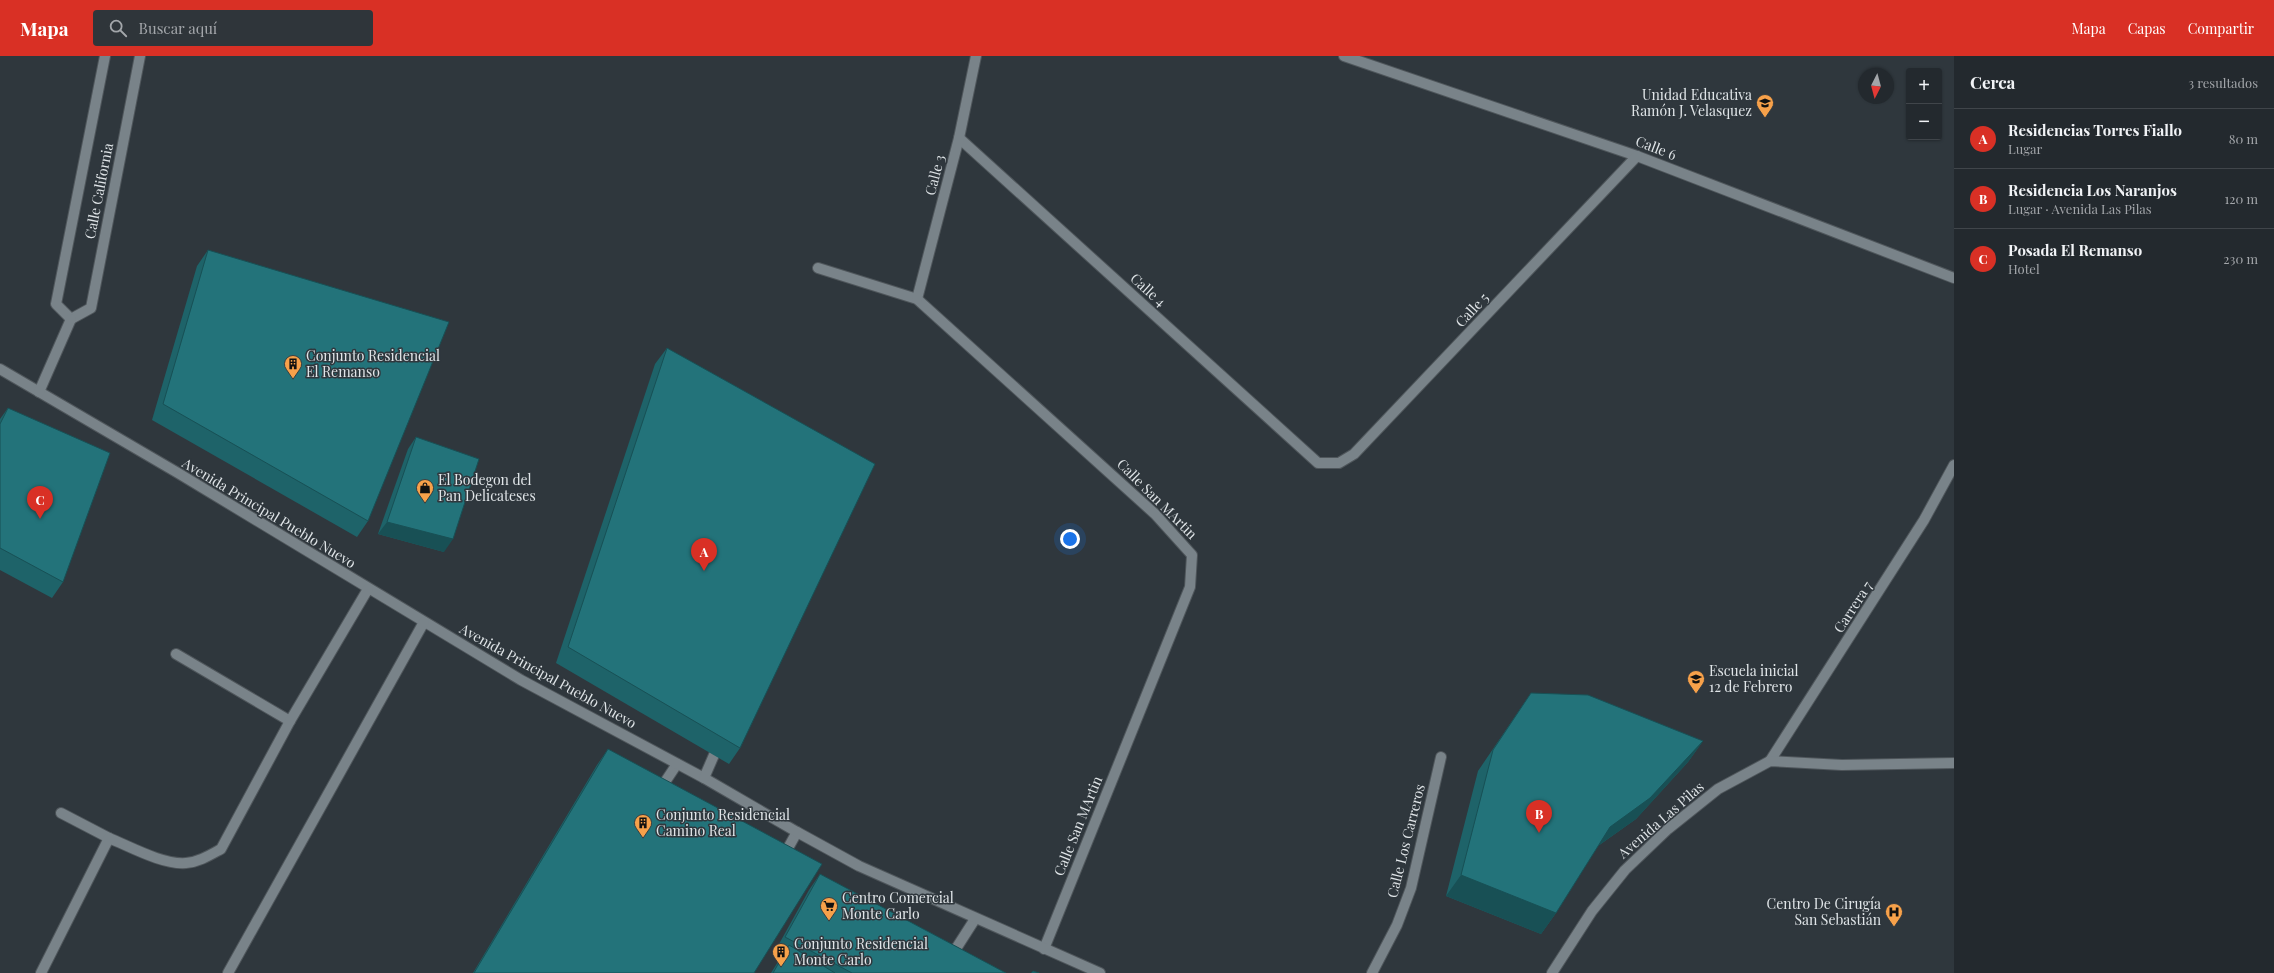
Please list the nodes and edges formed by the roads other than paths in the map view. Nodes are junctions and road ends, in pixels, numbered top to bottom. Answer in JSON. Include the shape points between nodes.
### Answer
{"nodes":[{"id":1,"x":105,"y":56,"type":"edge"},
{"id":2,"x":140,"y":56,"type":"edge"},
{"id":3,"x":976,"y":56,"type":"edge"},
{"id":4,"x":1344,"y":56,"type":"edge"},
{"id":5,"x":1362,"y":59,"type":"edge"},
{"id":6,"x":959,"y":138,"type":"junction"},
{"id":7,"x":1637,"y":156,"type":"junction"},
{"id":8,"x":818,"y":268,"type":"dead end"},
{"id":9,"x":1954,"y":278,"type":"edge"},
{"id":10,"x":917,"y":299,"type":"junction"},
{"id":11,"x":70,"y":319,"type":"junction"},
{"id":12,"x":0,"y":369,"type":"edge"},
{"id":13,"x":39,"y":392,"type":"junction"},
{"id":14,"x":1318,"y":463,"type":"joint"},
{"id":15,"x":1954,"y":465,"type":"edge"},
{"id":16,"x":368,"y":589,"type":"junction"},
{"id":17,"x":424,"y":622,"type":"junction"},
{"id":18,"x":176,"y":654,"type":"dead end"},
{"id":19,"x":290,"y":721,"type":"junction"},
{"id":20,"x":714,"y":755,"type":"edge"},
{"id":21,"x":1441,"y":757,"type":"dead end"},
{"id":22,"x":1770,"y":761,"type":"junction"},
{"id":23,"x":1954,"y":763,"type":"edge"},
{"id":24,"x":677,"y":764,"type":"junction"},
{"id":25,"x":704,"y":778,"type":"junction"},
{"id":26,"x":653,"y":800,"type":"edge"},
{"id":27,"x":61,"y":813,"type":"dead end"},
{"id":28,"x":797,"y":832,"type":"junction"},
{"id":29,"x":109,"y":838,"type":"junction"},
{"id":30,"x":778,"y":864,"type":"edge"},
{"id":31,"x":975,"y":919,"type":"junction"},
{"id":32,"x":1044,"y":949,"type":"junction"},
{"id":33,"x":946,"y":963,"type":"edge"},
{"id":34,"x":41,"y":973,"type":"edge"},
{"id":35,"x":228,"y":973,"type":"edge"},
{"id":36,"x":1100,"y":973,"type":"edge"},
{"id":37,"x":1372,"y":973,"type":"edge"},
{"id":38,"x":1552,"y":973,"type":"edge"}],
"edges":[{"from":1,"to":11,"type":"street","name":"Calle California","via":[[56,304]]},
{"from":2,"to":11,"type":"street","name":"Calle California","via":[[91,308]]},
{"from":3,"to":6,"type":"street","name":"Calle 3"},
{"from":4,"to":5,"type":"street","name":"Calle 6"},
{"from":5,"to":7,"type":"street","name":"Calle 6"},
{"from":6,"to":10,"type":"street","name":"Calle 3"},
{"from":6,"to":14,"type":"street","name":"Calle 4"},
{"from":7,"to":9,"type":"street","name":"Calle 6"},
{"from":7,"to":14,"type":"street","name":"Calle 5","via":[[1354,454],[1339,463]]},
{"from":8,"to":10,"type":"street","name":"Calle San MArtin"},
{"from":10,"to":32,"type":"street","name":"Calle San MArtin","via":[[1155,514],[1192,554],[1190,587]]},
{"from":11,"to":13,"type":"street"},
{"from":12,"to":13,"type":"street","name":"Avenida Principal Pueblo Nuevo"},
{"from":13,"to":16,"type":"street","name":"Avenida Principal Pueblo Nuevo"},
{"from":15,"to":22,"type":"street","name":"Carrera 7","via":[[1924,520]]},
{"from":16,"to":17,"type":"street","name":"Avenida Principal Pueblo Nuevo"},
{"from":16,"to":19,"type":"street"},
{"from":17,"to":24,"type":"street","name":"Avenida Principal Pueblo Nuevo","via":[[521,680]]},
{"from":17,"to":35,"type":"street"},
{"from":18,"to":19,"type":"street"},
{"from":19,"to":29,"type":"street","via":[[221,849],[205,858],[186,863],[169,862]]},
{"from":20,"to":25,"type":"street"},
{"from":21,"to":37,"type":"street","name":"Calle Los Carreros","via":[[1411,888],[1397,925]]},
{"from":22,"to":23,"type":"street","via":[[1842,765]]},
{"from":22,"to":38,"type":"street","name":"Avenida Las Pilas","via":[[1718,789],[1668,829],[1625,870],[1592,911]]},
{"from":24,"to":25,"type":"street","name":"Avenida Principal Pueblo Nuevo"},
{"from":24,"to":26,"type":"street"},
{"from":25,"to":28,"type":"street","name":"Avenida Principal Pueblo Nuevo"},
{"from":27,"to":29,"type":"street"},
{"from":28,"to":30,"type":"street"},
{"from":28,"to":31,"type":"street","name":"Avenida Principal Pueblo Nuevo","via":[[859,866]]},
{"from":29,"to":34,"type":"street"},
{"from":31,"to":32,"type":"street","name":"Avenida Principal Pueblo Nuevo"},
{"from":31,"to":33,"type":"street"},
{"from":32,"to":36,"type":"street","name":"Avenida Principal Pueblo Nuevo"}]}
